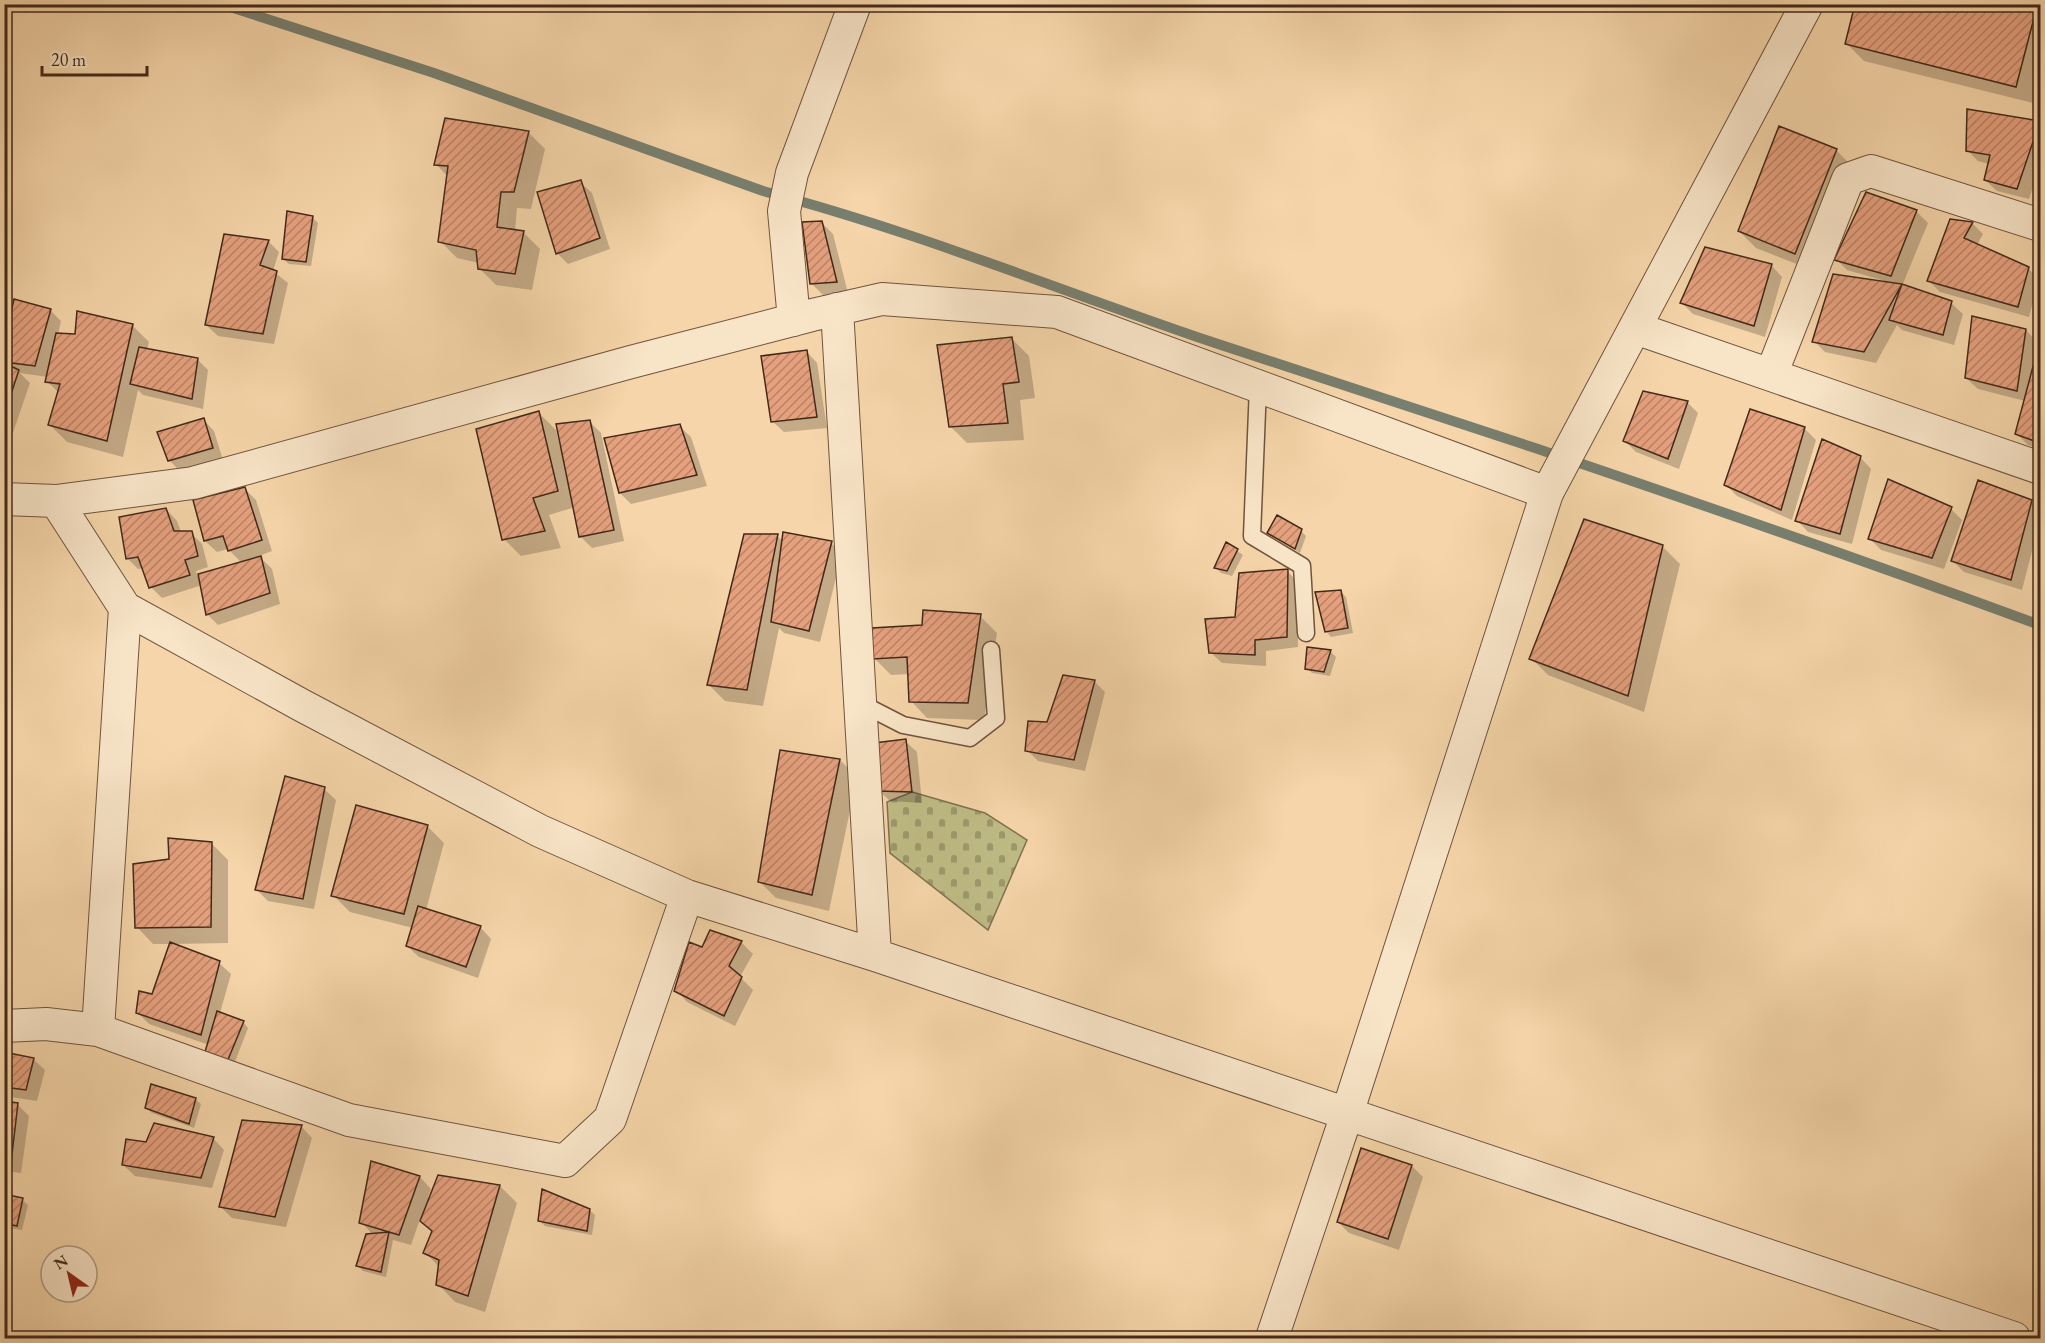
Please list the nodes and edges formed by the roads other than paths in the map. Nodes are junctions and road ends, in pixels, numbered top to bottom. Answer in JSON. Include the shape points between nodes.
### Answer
{"nodes":[{"id":1,"x":855,"y":4,"type":"edge"},
{"id":2,"x":1808,"y":4,"type":"edge"},
{"id":3,"x":2040,"y":225,"type":"edge"},
{"id":4,"x":837,"y":309,"type":"junction"},
{"id":5,"x":794,"y":320,"type":"junction"},
{"id":6,"x":1635,"y":328,"type":"junction"},
{"id":7,"x":1772,"y":375,"type":"junction"},
{"id":8,"x":1258,"y":386,"type":"junction"},
{"id":9,"x":2040,"y":468,"type":"edge"},
{"id":10,"x":1547,"y":493,"type":"junction"},
{"id":11,"x":4,"y":500,"type":"edge"},
{"id":12,"x":56,"y":501,"type":"junction"},
{"id":13,"x":125,"y":608,"type":"junction"},
{"id":14,"x":1306,"y":633,"type":"dead end"},
{"id":15,"x":991,"y":650,"type":"dead end"},
{"id":16,"x":860,"y":703,"type":"junction"},
{"id":17,"x":687,"y":896,"type":"junction"},
{"id":18,"x":875,"y":955,"type":"junction"},
{"id":19,"x":4,"y":1026,"type":"edge"},
{"id":20,"x":98,"y":1030,"type":"junction"},
{"id":21,"x":1347,"y":1114,"type":"junction"},
{"id":22,"x":1272,"y":1338,"type":"edge"},
{"id":23,"x":2014,"y":1338,"type":"edge"}],
"edges":[{"from":1,"to":5,"type":"street","via":[[792,173],[784,211]]},
{"from":2,"to":6,"type":"street"},
{"from":3,"to":7,"type":"street","via":[[1871,171],[1848,179]]},
{"from":4,"to":5,"type":"street"},
{"from":4,"to":8,"type":"street","via":[[882,299],[1058,312]]},
{"from":4,"to":16,"type":"street"},
{"from":5,"to":12,"type":"street","via":[[193,483]]},
{"from":6,"to":7,"type":"street"},
{"from":6,"to":10,"type":"street"},
{"from":7,"to":9,"type":"street"},
{"from":8,"to":10,"type":"street"},
{"from":8,"to":14,"type":"lane","via":[[1252,536],[1302,566]]},
{"from":10,"to":21,"type":"street"},
{"from":11,"to":12,"type":"street"},
{"from":12,"to":13,"type":"street"},
{"from":13,"to":17,"type":"street","via":[[540,831]]},
{"from":13,"to":20,"type":"street"},
{"from":15,"to":16,"type":"lane","via":[[996,718],[970,738],[903,725]]},
{"from":16,"to":18,"type":"street"},
{"from":17,"to":18,"type":"street"},
{"from":17,"to":20,"type":"street","via":[[610,1119],[565,1161],[349,1120]]},
{"from":18,"to":21,"type":"street"},
{"from":19,"to":20,"type":"street","via":[[46,1024]]},
{"from":21,"to":22,"type":"street"},
{"from":21,"to":23,"type":"street"}]}
